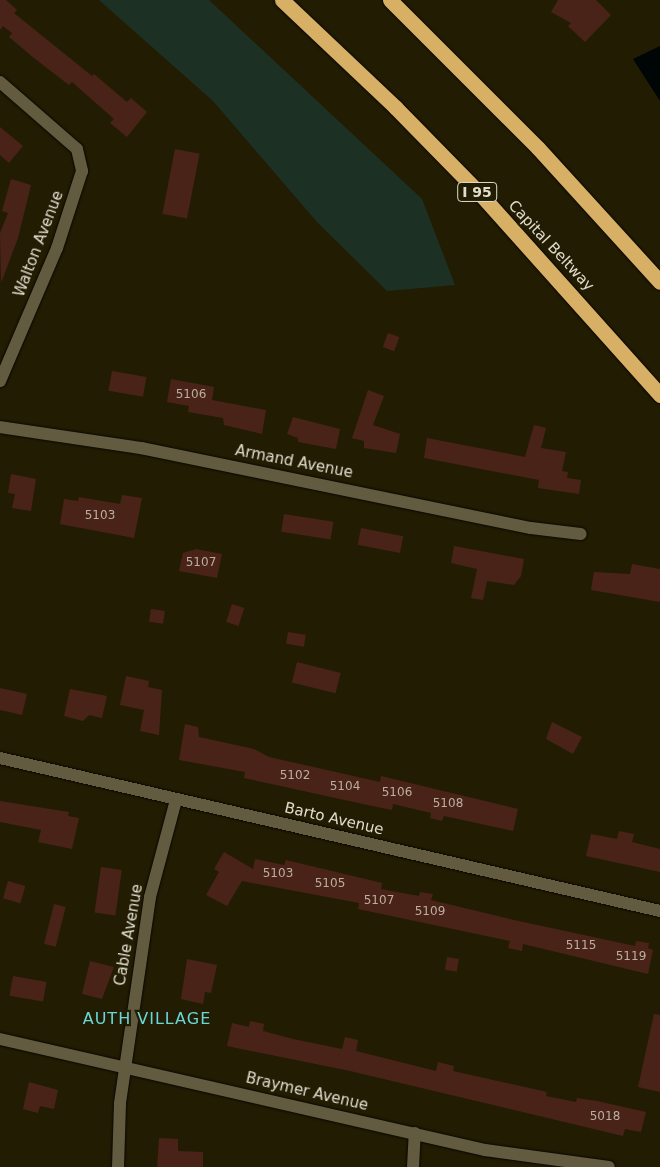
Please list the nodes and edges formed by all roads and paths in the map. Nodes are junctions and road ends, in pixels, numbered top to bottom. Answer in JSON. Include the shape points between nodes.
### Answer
{"nodes":[{"id":1,"x":282,"y":0,"type":"edge"},
{"id":2,"x":390,"y":0,"type":"edge"},
{"id":3,"x":0,"y":82,"type":"edge"},
{"id":4,"x":660,"y":282,"type":"edge"},
{"id":5,"x":0,"y":381,"type":"edge"},
{"id":6,"x":660,"y":395,"type":"edge"},
{"id":7,"x":0,"y":427,"type":"edge"},
{"id":8,"x":581,"y":534,"type":"dead end"},
{"id":9,"x":0,"y":758,"type":"edge"},
{"id":10,"x":176,"y":800,"type":"junction"},
{"id":11,"x":660,"y":911,"type":"edge"},
{"id":12,"x":0,"y":1038,"type":"edge"},
{"id":13,"x":126,"y":1067,"type":"junction"},
{"id":14,"x":415,"y":1133,"type":"junction"},
{"id":15,"x":118,"y":1167,"type":"edge"},
{"id":16,"x":413,"y":1167,"type":"edge"},
{"id":17,"x":609,"y":1167,"type":"edge"}],
"edges":[{"from":1,"to":6,"type":"highway","name":"Capital Beltway","number":"I 95","via":[[395,107],[483,197]]},
{"from":2,"to":4,"type":"highway","via":[[538,148]]},
{"from":3,"to":5,"type":"street","name":"Walton Avenue","via":[[77,149],[82,170],[57,248]]},
{"from":7,"to":8,"type":"street","name":"Armand Avenue","via":[[141,448],[531,528]]},
{"from":9,"to":10,"type":"street","name":"Barto Avenue"},
{"from":10,"to":11,"type":"street","name":"Barto Avenue"},
{"from":10,"to":13,"type":"street","name":"Cable Avenue","via":[[150,897]]},
{"from":12,"to":13,"type":"street","name":"Braymer Avenue"},
{"from":13,"to":14,"type":"street","name":"Braymer Avenue"},
{"from":13,"to":15,"type":"street","name":"Cable Avenue","via":[[120,1103]]},
{"from":14,"to":16,"type":"street"},
{"from":14,"to":17,"type":"street","name":"Braymer Avenue","via":[[534,1159]]}]}
